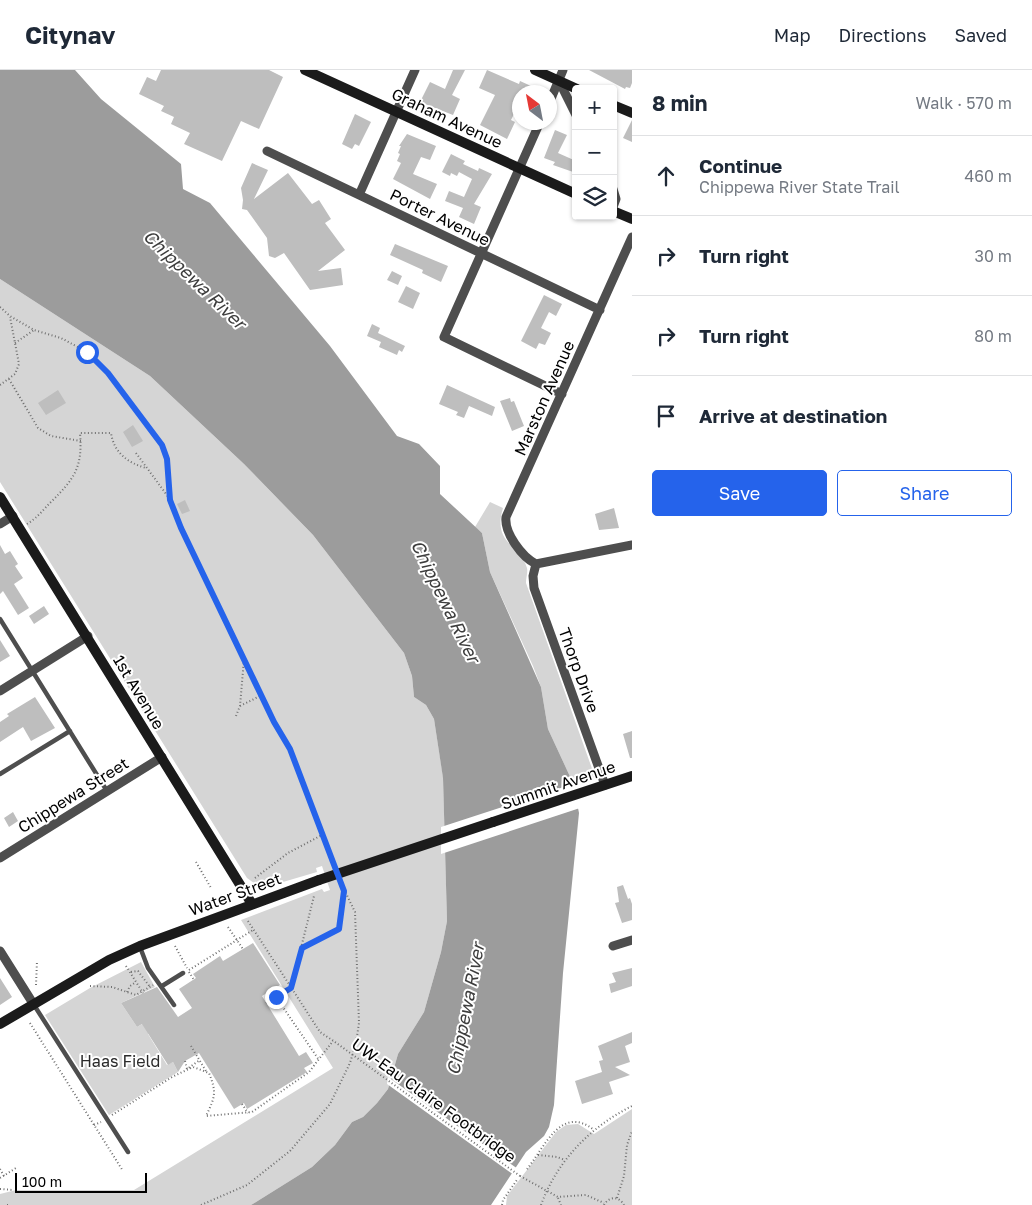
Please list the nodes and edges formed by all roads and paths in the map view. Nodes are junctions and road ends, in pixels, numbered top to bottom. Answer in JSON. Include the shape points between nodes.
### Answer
{"nodes":[{"id":1,"x":305,"y":70,"type":"edge"},
{"id":2,"x":415,"y":70,"type":"edge"},
{"id":3,"x":535,"y":70,"type":"edge"},
{"id":4,"x":563,"y":70,"type":"edge"},
{"id":5,"x":559,"y":80,"type":"junction"},
{"id":6,"x":557,"y":85,"type":"edge"},
{"id":7,"x":572,"y":86,"type":"edge"},
{"id":8,"x":572,"y":107,"type":"edge"},
{"id":9,"x":617,"y":107,"type":"edge"},
{"id":10,"x":396,"y":112,"type":"junction"},
{"id":11,"x":632,"y":113,"type":"edge"},
{"id":12,"x":537,"y":130,"type":"edge"},
{"id":13,"x":267,"y":151,"type":"dead end"},
{"id":14,"x":520,"y":168,"type":"junction"},
{"id":15,"x":572,"y":192,"type":"edge"},
{"id":16,"x":359,"y":195,"type":"junction"},
{"id":17,"x":617,"y":211,"type":"edge"},
{"id":18,"x":632,"y":219,"type":"edge"},
{"id":19,"x":632,"y":237,"type":"edge"},
{"id":20,"x":481,"y":254,"type":"junction"},
{"id":21,"x":0,"y":307,"type":"edge"},
{"id":22,"x":600,"y":310,"type":"junction"},
{"id":23,"x":10,"y":316,"type":"junction"},
{"id":24,"x":34,"y":330,"type":"junction"},
{"id":25,"x":15,"y":343,"type":"junction"},
{"id":26,"x":9,"y":380,"type":"junction"},
{"id":27,"x":0,"y":385,"type":"edge"},
{"id":28,"x":562,"y":394,"type":"junction"},
{"id":29,"x":80,"y":441,"type":"junction"},
{"id":30,"x":136,"y":453,"type":"dead end"},
{"id":31,"x":146,"y":468,"type":"junction"},
{"id":32,"x":0,"y":496,"type":"edge"},
{"id":33,"x":170,"y":500,"type":"junction"},
{"id":34,"x":13,"y":516,"type":"junction"},
{"id":35,"x":0,"y":524,"type":"edge"},
{"id":36,"x":27,"y":524,"type":"dead end"},
{"id":37,"x":632,"y":545,"type":"edge"},
{"id":38,"x":536,"y":564,"type":"junction"},
{"id":39,"x":0,"y":619,"type":"edge"},
{"id":40,"x":88,"y":636,"type":"junction"},
{"id":41,"x":245,"y":658,"type":"junction"},
{"id":42,"x":32,"y":671,"type":"junction"},
{"id":43,"x":0,"y":691,"type":"edge"},
{"id":44,"x":262,"y":695,"type":"junction"},
{"id":45,"x":240,"y":706,"type":"junction"},
{"id":46,"x":236,"y":716,"type":"dead end"},
{"id":47,"x":70,"y":731,"type":"junction"},
{"id":48,"x":162,"y":757,"type":"junction"},
{"id":49,"x":0,"y":774,"type":"edge"},
{"id":50,"x":632,"y":776,"type":"edge"},
{"id":51,"x":601,"y":786,"type":"junction"},
{"id":52,"x":107,"y":791,"type":"junction"},
{"id":53,"x":493,"y":822,"type":"joint"},
{"id":54,"x":323,"y":835,"type":"junction"},
{"id":55,"x":0,"y":858,"type":"edge"},
{"id":56,"x":196,"y":862,"type":"dead end"},
{"id":57,"x":337,"y":872,"type":"dead end"},
{"id":58,"x":255,"y":878,"type":"dead end"},
{"id":59,"x":340,"y":882,"type":"dead end"},
{"id":60,"x":211,"y":888,"type":"dead end"},
{"id":61,"x":344,"y":891,"type":"junction"},
{"id":62,"x":314,"y":896,"type":"dead end"},
{"id":63,"x":252,"y":904,"type":"junction"},
{"id":64,"x":248,"y":921,"type":"dead end"},
{"id":65,"x":228,"y":927,"type":"dead end"},
{"id":66,"x":254,"y":930,"type":"junction"},
{"id":67,"x":237,"y":940,"type":"junction"},
{"id":68,"x":632,"y":940,"type":"edge"},
{"id":69,"x":140,"y":946,"type":"junction"},
{"id":70,"x":175,"y":946,"type":"dead end"},
{"id":71,"x":613,"y":946,"type":"dead end"},
{"id":72,"x":302,"y":948,"type":"junction"},
{"id":73,"x":243,"y":949,"type":"dead end"},
{"id":74,"x":0,"y":951,"type":"edge"},
{"id":75,"x":37,"y":961,"type":"dead end"},
{"id":76,"x":126,"y":966,"type":"dead end"},
{"id":77,"x":188,"y":970,"type":"junction"},
{"id":78,"x":130,"y":972,"type":"junction"},
{"id":79,"x":183,"y":973,"type":"joint"},
{"id":80,"x":194,"y":980,"type":"dead end"},
{"id":81,"x":136,"y":982,"type":"junction"},
{"id":82,"x":160,"y":984,"type":"junction"},
{"id":83,"x":36,"y":985,"type":"dead end"},
{"id":84,"x":90,"y":986,"type":"dead end"},
{"id":85,"x":150,"y":987,"type":"junction"},
{"id":86,"x":291,"y":988,"type":"junction"},
{"id":87,"x":127,"y":992,"type":"junction"},
{"id":88,"x":143,"y":993,"type":"junction"},
{"id":89,"x":276,"y":997,"type":"junction"},
{"id":90,"x":266,"y":1003,"type":"dead end"},
{"id":91,"x":34,"y":1005,"type":"junction"},
{"id":92,"x":174,"y":1005,"type":"dead end"},
{"id":93,"x":30,"y":1023,"type":"dead end"},
{"id":94,"x":0,"y":1024,"type":"edge"},
{"id":95,"x":334,"y":1042,"type":"junction"},
{"id":96,"x":191,"y":1046,"type":"dead end"},
{"id":97,"x":200,"y":1060,"type":"junction"},
{"id":98,"x":319,"y":1060,"type":"junction"},
{"id":99,"x":185,"y":1062,"type":"dead end"},
{"id":100,"x":187,"y":1069,"type":"junction"},
{"id":101,"x":206,"y":1071,"type":"junction"},
{"id":102,"x":242,"y":1104,"type":"dead end"},
{"id":103,"x":632,"y":1106,"type":"edge"},
{"id":104,"x":248,"y":1113,"type":"junction"},
{"id":105,"x":106,"y":1119,"type":"junction"},
{"id":106,"x":94,"y":1125,"type":"junction"},
{"id":107,"x":594,"y":1130,"type":"junction"},
{"id":108,"x":632,"y":1131,"type":"edge"},
{"id":109,"x":128,"y":1152,"type":"dead end"},
{"id":110,"x":538,"y":1155,"type":"junction"},
{"id":111,"x":565,"y":1160,"type":"junction"},
{"id":112,"x":16,"y":1168,"type":"dead end"},
{"id":113,"x":0,"y":1169,"type":"edge"},
{"id":114,"x":527,"y":1169,"type":"dead end"},
{"id":115,"x":123,"y":1170,"type":"dead end"},
{"id":116,"x":4,"y":1176,"type":"junction"},
{"id":117,"x":0,"y":1178,"type":"edge"},
{"id":118,"x":517,"y":1180,"type":"dead end"},
{"id":119,"x":0,"y":1189,"type":"edge"},
{"id":120,"x":13,"y":1190,"type":"dead end"},
{"id":121,"x":546,"y":1192,"type":"junction"},
{"id":122,"x":558,"y":1197,"type":"junction"},
{"id":123,"x":617,"y":1198,"type":"junction"},
{"id":124,"x":604,"y":1204,"type":"edge"},
{"id":125,"x":201,"y":1205,"type":"edge"},
{"id":126,"x":502,"y":1205,"type":"edge"},
{"id":127,"x":541,"y":1205,"type":"edge"},
{"id":128,"x":561,"y":1205,"type":"edge"},
{"id":129,"x":624,"y":1205,"type":"edge"}],
"edges":[{"from":1,"to":10,"type":"street","name":"Graham Avenue"},
{"from":2,"to":10,"type":"street"},
{"from":3,"to":5,"type":"street"},
{"from":4,"to":5,"type":"street"},
{"from":5,"to":6,"type":"street"},
{"from":5,"to":7,"type":"street"},
{"from":5,"to":8,"type":"street"},
{"from":9,"to":11,"type":"street"},
{"from":10,"to":14,"type":"street","name":"Graham Avenue"},
{"from":10,"to":16,"type":"street"},
{"from":12,"to":14,"type":"street"},
{"from":13,"to":16,"type":"street","name":"Porter Avenue"},
{"from":14,"to":15,"type":"street","name":"Graham Avenue"},
{"from":14,"to":20,"type":"street"},
{"from":16,"to":20,"type":"street","name":"Porter Avenue"},
{"from":17,"to":18,"type":"street"},
{"from":19,"to":22,"type":"street","name":"Marston Avenue"},
{"from":20,"to":22,"type":"street","name":"Porter Avenue"},
{"from":20,"to":28,"type":"street","via":[[444,337]]},
{"from":21,"to":23,"type":"path"},
{"from":22,"to":28,"type":"street","name":"Marston Avenue"},
{"from":23,"to":24,"type":"path"},
{"from":23,"to":25,"type":"path"},
{"from":24,"to":25,"type":"path"},
{"from":24,"to":33,"type":"path","via":[[87,352],[108,373],[162,445],[167,459]]},
{"from":25,"to":26,"type":"path","via":[[19,364]]},
{"from":26,"to":27,"type":"path"},
{"from":26,"to":29,"type":"path","via":[[38,428],[51,436]]},
{"from":28,"to":38,"type":"street","name":"Marston Avenue","via":[[506,517],[509,534],[526,557]]},
{"from":29,"to":31,"type":"path","via":[[80,433],[111,433],[112,442],[126,460]]},
{"from":29,"to":36,"type":"path","via":[[79,462],[72,481]]},
{"from":30,"to":31,"type":"path"},
{"from":31,"to":33,"type":"path"},
{"from":32,"to":34,"type":"street","name":"1st Avenue"},
{"from":33,"to":41,"type":"path","via":[[191,551]]},
{"from":34,"to":35,"type":"street"},
{"from":34,"to":40,"type":"street","name":"1st Avenue"},
{"from":37,"to":38,"type":"street"},
{"from":38,"to":51,"type":"street","name":"Thorp Drive","via":[[534,588]]},
{"from":39,"to":42,"type":"lane"},
{"from":40,"to":42,"type":"street"},
{"from":40,"to":48,"type":"street","name":"1st Avenue"},
{"from":41,"to":44,"type":"path"},
{"from":41,"to":45,"type":"path"},
{"from":42,"to":43,"type":"street"},
{"from":42,"to":47,"type":"lane"},
{"from":44,"to":45,"type":"path"},
{"from":44,"to":54,"type":"path","via":[[290,749]]},
{"from":45,"to":46,"type":"path"},
{"from":47,"to":49,"type":"lane"},
{"from":47,"to":52,"type":"lane"},
{"from":48,"to":52,"type":"street","name":"Chippewa Street"},
{"from":48,"to":63,"type":"street","name":"1st Avenue"},
{"from":50,"to":51,"type":"street","name":"Summit Avenue"},
{"from":51,"to":53,"type":"street","name":"Summit Avenue"},
{"from":52,"to":55,"type":"street","name":"Chippewa Street"},
{"from":53,"to":63,"type":"street","name":"Water Street","bridge":true},
{"from":54,"to":57,"type":"path"},
{"from":54,"to":58,"type":"path","via":[[288,853]]},
{"from":56,"to":60,"type":"path"},
{"from":59,"to":61,"type":"path"},
{"from":61,"to":72,"type":"path","via":[[339,929]]},
{"from":61,"to":125,"type":"path","via":[[356,912],[359,1023],[356,1043],[343,1078],[330,1104],[290,1151],[247,1185]]},
{"from":62,"to":72,"type":"path"},
{"from":63,"to":69,"type":"street","name":"Water Street"},
{"from":64,"to":66,"type":"path","name":"UW-Eau Claire Footbridge"},
{"from":65,"to":67,"type":"path"},
{"from":66,"to":67,"type":"path"},
{"from":66,"to":86,"type":"path","name":"UW-Eau Claire Footbridge"},
{"from":67,"to":73,"type":"path"},
{"from":67,"to":77,"type":"path"},
{"from":68,"to":71,"type":"street"},
{"from":69,"to":82,"type":"lane","via":[[148,968]]},
{"from":69,"to":91,"type":"street","name":"Water Street","via":[[109,960]]},
{"from":70,"to":77,"type":"path"},
{"from":72,"to":86,"type":"path"},
{"from":74,"to":91,"type":"street"},
{"from":75,"to":83,"type":"path"},
{"from":76,"to":78,"type":"path"},
{"from":77,"to":79,"type":"path"},
{"from":77,"to":80,"type":"path"},
{"from":78,"to":81,"type":"path"},
{"from":78,"to":85,"type":"path","via":[[138,971]]},
{"from":79,"to":82,"type":"lane"},
{"from":81,"to":87,"type":"path"},
{"from":81,"to":88,"type":"path"},
{"from":82,"to":85,"type":"path"},
{"from":82,"to":92,"type":"lane"},
{"from":84,"to":87,"type":"path","via":[[107,986]]},
{"from":85,"to":88,"type":"path"},
{"from":86,"to":89,"type":"path"},
{"from":86,"to":95,"type":"path","name":"UW-Eau Claire Footbridge","via":[[320,1032]]},
{"from":87,"to":88,"type":"path","via":[[136,996]]},
{"from":89,"to":90,"type":"path"},
{"from":89,"to":98,"type":"path"},
{"from":91,"to":94,"type":"street","name":"Water Street"},
{"from":91,"to":105,"type":"lane"},
{"from":93,"to":106,"type":"path"},
{"from":95,"to":98,"type":"path"},
{"from":95,"to":121,"type":"path","name":"UW-Eau Claire Footbridge","bridge":true},
{"from":96,"to":97,"type":"path"},
{"from":97,"to":100,"type":"path"},
{"from":97,"to":101,"type":"path"},
{"from":98,"to":104,"type":"path","via":[[304,1076]]},
{"from":99,"to":100,"type":"path"},
{"from":100,"to":101,"type":"path","via":[[193,1067]]},
{"from":100,"to":105,"type":"path"},
{"from":101,"to":104,"type":"path","via":[[214,1086],[215,1098],[206,1116]]},
{"from":102,"to":104,"type":"path"},
{"from":103,"to":107,"type":"path"},
{"from":105,"to":106,"type":"path"},
{"from":105,"to":109,"type":"lane"},
{"from":106,"to":115,"type":"path"},
{"from":107,"to":110,"type":"path","via":[[581,1122],[565,1123],[551,1135]]},
{"from":107,"to":111,"type":"path"},
{"from":108,"to":123,"type":"path"},
{"from":110,"to":111,"type":"path"},
{"from":110,"to":114,"type":"path"},
{"from":111,"to":121,"type":"path"},
{"from":112,"to":116,"type":"path"},
{"from":113,"to":116,"type":"path"},
{"from":116,"to":117,"type":"path"},
{"from":118,"to":126,"type":"path"},
{"from":119,"to":120,"type":"path"},
{"from":121,"to":122,"type":"path","name":"UW-Eau Claire Footbridge"},
{"from":121,"to":127,"type":"path"},
{"from":122,"to":124,"type":"path","via":[[586,1195]]},
{"from":122,"to":128,"type":"path"},
{"from":123,"to":124,"type":"path"},
{"from":123,"to":129,"type":"path"}]}
